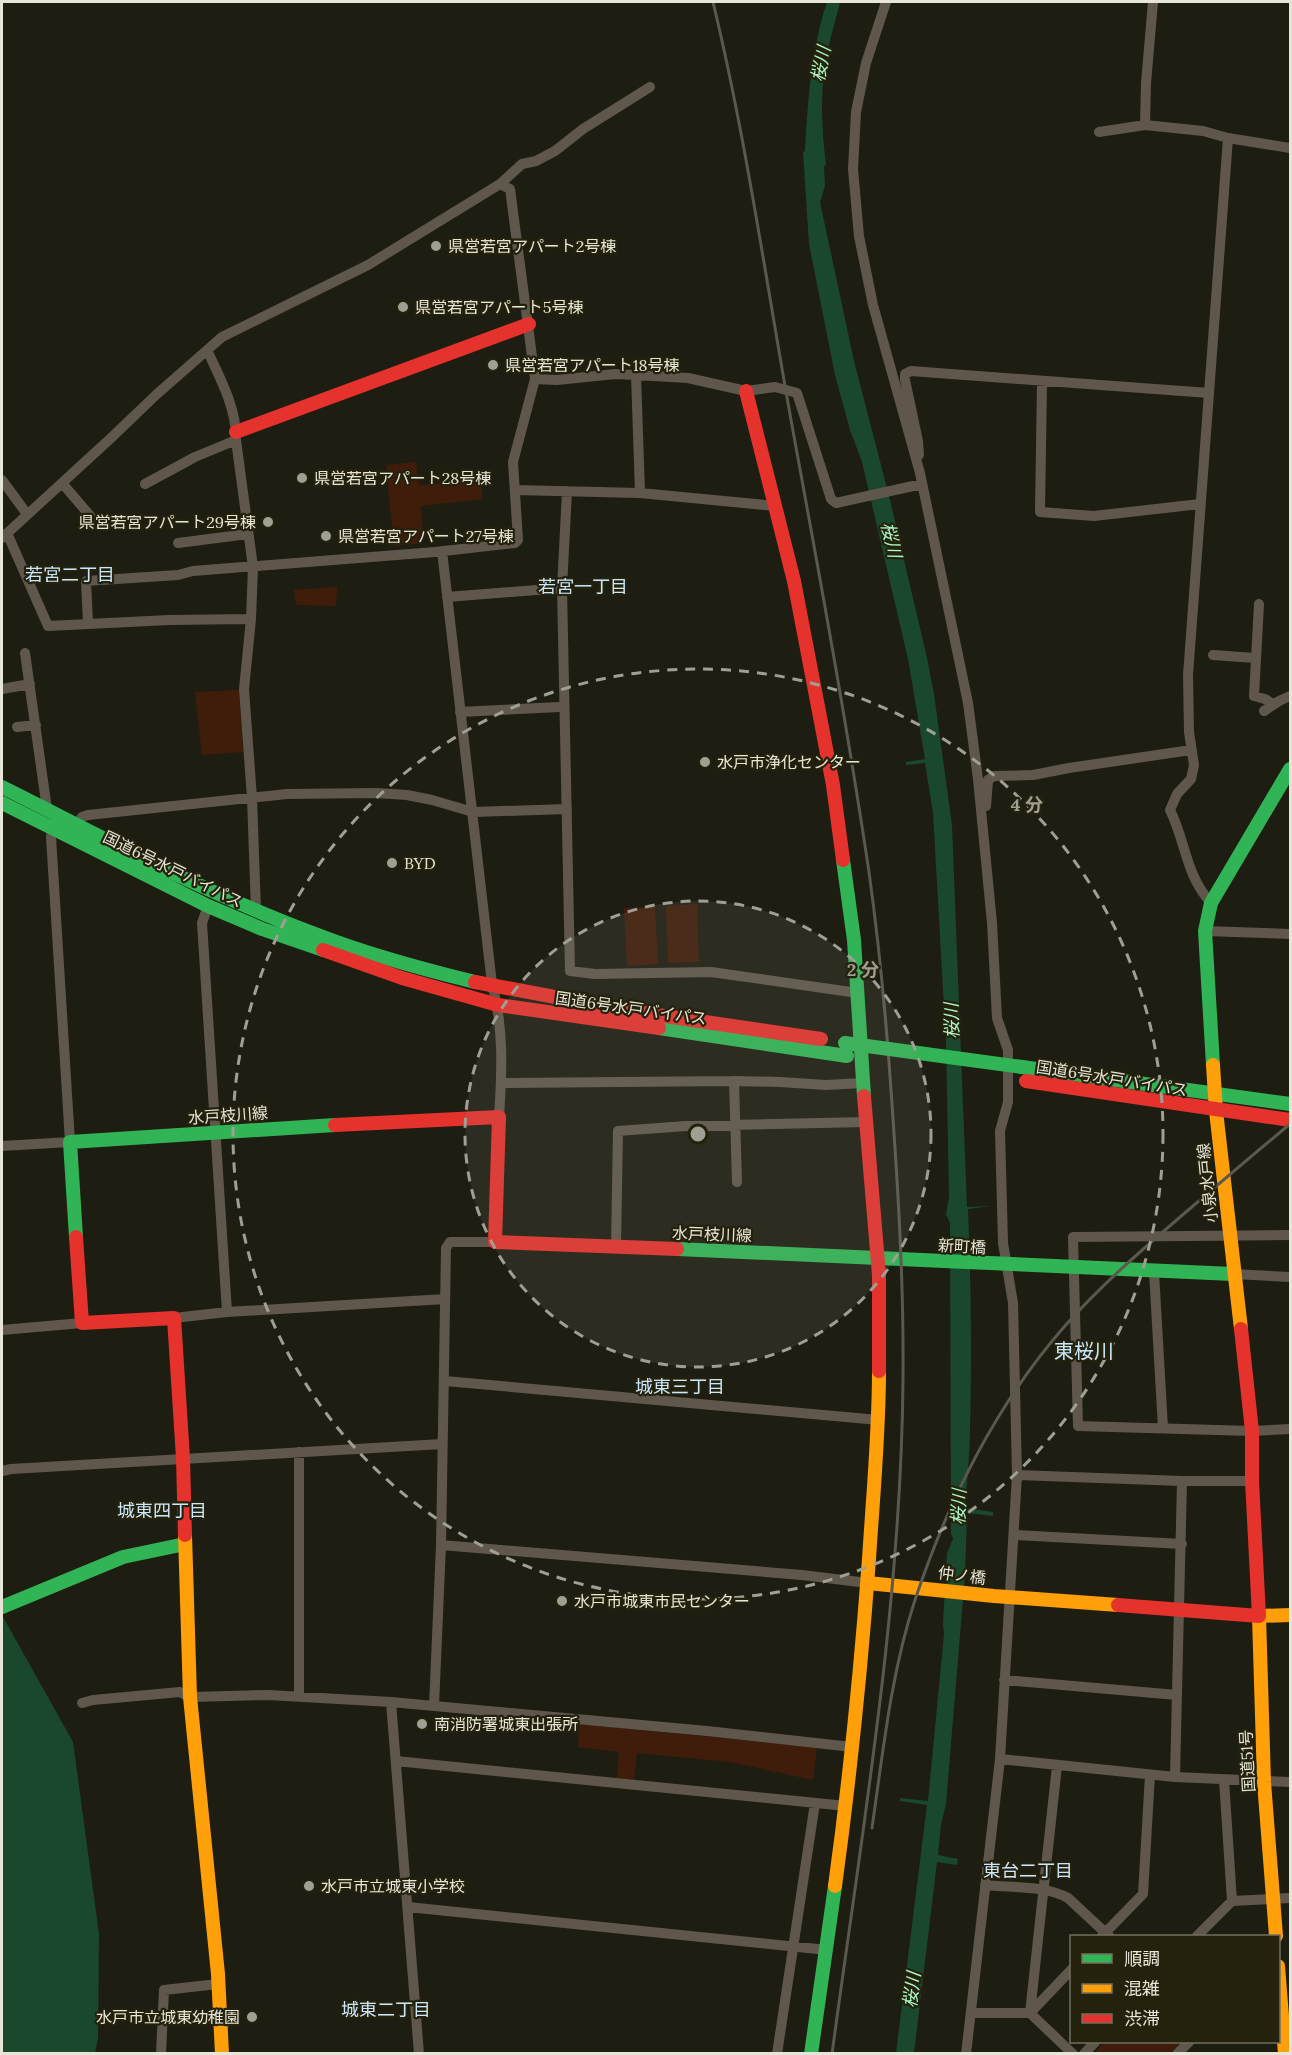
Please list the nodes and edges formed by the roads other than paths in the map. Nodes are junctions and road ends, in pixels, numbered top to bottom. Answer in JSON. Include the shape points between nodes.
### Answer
{"nodes":[{"id":1,"x":886,"y":2,"type":"edge"},
{"id":2,"x":897,"y":2,"type":"edge"},
{"id":3,"x":1153,"y":2,"type":"edge"},
{"id":4,"x":875,"y":34,"type":"junction"},
{"id":5,"x":650,"y":87,"type":"dead end"},
{"id":6,"x":1145,"y":125,"type":"junction"},
{"id":7,"x":1099,"y":132,"type":"dead end"},
{"id":8,"x":1228,"y":138,"type":"junction"},
{"id":9,"x":1290,"y":148,"type":"edge"},
{"id":10,"x":500,"y":184,"type":"junction"},
{"id":11,"x":529,"y":324,"type":"junction"},
{"id":12,"x":207,"y":350,"type":"junction"},
{"id":13,"x":636,"y":375,"type":"junction"},
{"id":14,"x":536,"y":379,"type":"junction"},
{"id":15,"x":1042,"y":382,"type":"junction"},
{"id":16,"x":747,"y":391,"type":"junction"},
{"id":17,"x":1209,"y":393,"type":"junction"},
{"id":18,"x":236,"y":436,"type":"junction"},
{"id":19,"x":2,"y":480,"type":"edge"},
{"id":20,"x":919,"y":481,"type":"junction"},
{"id":21,"x":62,"y":483,"type":"junction"},
{"id":22,"x":146,"y":484,"type":"dead end"},
{"id":23,"x":515,"y":490,"type":"junction"},
{"id":24,"x":567,"y":491,"type":"junction"},
{"id":25,"x":640,"y":494,"type":"junction"},
{"id":26,"x":1200,"y":504,"type":"junction"},
{"id":27,"x":776,"y":506,"type":"junction"},
{"id":28,"x":27,"y":514,"type":"junction"},
{"id":29,"x":92,"y":518,"type":"dead end"},
{"id":30,"x":248,"y":534,"type":"junction"},
{"id":31,"x":4,"y":535,"type":"edge"},
{"id":32,"x":178,"y":543,"type":"dead end"},
{"id":33,"x":442,"y":551,"type":"junction"},
{"id":34,"x":253,"y":567,"type":"junction"},
{"id":35,"x":562,"y":588,"type":"junction"},
{"id":36,"x":447,"y":597,"type":"junction"},
{"id":37,"x":1259,"y":604,"type":"dead end"},
{"id":38,"x":251,"y":619,"type":"junction"},
{"id":39,"x":88,"y":623,"type":"junction"},
{"id":40,"x":25,"y":652,"type":"dead end"},
{"id":41,"x":1213,"y":655,"type":"dead end"},
{"id":42,"x":1256,"y":658,"type":"junction"},
{"id":43,"x":30,"y":684,"type":"junction"},
{"id":44,"x":2,"y":689,"type":"edge"},
{"id":45,"x":1290,"y":696,"type":"edge"},
{"id":46,"x":1273,"y":704,"type":"junction"},
{"id":47,"x":559,"y":707,"type":"dead end"},
{"id":48,"x":1264,"y":711,"type":"dead end"},
{"id":49,"x":460,"y":712,"type":"junction"},
{"id":50,"x":36,"y":725,"type":"junction"},
{"id":51,"x":17,"y":727,"type":"dead end"},
{"id":52,"x":1191,"y":750,"type":"junction"},
{"id":53,"x":1290,"y":769,"type":"edge"},
{"id":54,"x":2,"y":787,"type":"edge"},
{"id":55,"x":252,"y":798,"type":"junction"},
{"id":56,"x":2,"y":803,"type":"edge"},
{"id":57,"x":567,"y":809,"type":"junction"},
{"id":58,"x":52,"y":812,"type":"junction"},
{"id":59,"x":473,"y":812,"type":"junction"},
{"id":60,"x":982,"y":820,"type":"junction"},
{"id":61,"x":77,"y":824,"type":"junction"},
{"id":62,"x":52,"y":828,"type":"junction"},
{"id":63,"x":1210,"y":903,"type":"junction"},
{"id":64,"x":208,"y":906,"type":"junction"},
{"id":65,"x":256,"y":911,"type":"junction"},
{"id":66,"x":1205,"y":931,"type":"junction"},
{"id":67,"x":1290,"y":934,"type":"edge"},
{"id":68,"x":492,"y":984,"type":"junction"},
{"id":69,"x":858,"y":993,"type":"junction"},
{"id":70,"x":498,"y":1005,"type":"junction"},
{"id":71,"x":846,"y":1049,"type":"junction"},
{"id":72,"x":1023,"y":1074,"type":"junction"},
{"id":73,"x":734,"y":1081,"type":"junction"},
{"id":74,"x":501,"y":1083,"type":"junction"},
{"id":75,"x":863,"y":1083,"type":"junction"},
{"id":76,"x":1215,"y":1093,"type":"junction"},
{"id":77,"x":1290,"y":1104,"type":"edge"},
{"id":78,"x":1216,"y":1111,"type":"junction"},
{"id":79,"x":499,"y":1117,"type":"junction"},
{"id":80,"x":1290,"y":1120,"type":"edge"},
{"id":81,"x":866,"y":1122,"type":"junction"},
{"id":82,"x":735,"y":1125,"type":"junction"},
{"id":83,"x":216,"y":1133,"type":"junction"},
{"id":84,"x":70,"y":1142,"type":"junction"},
{"id":85,"x":2,"y":1146,"type":"edge"},
{"id":86,"x":737,"y":1182,"type":"dead end"},
{"id":87,"x":1229,"y":1235,"type":"junction"},
{"id":88,"x":1290,"y":1235,"type":"edge"},
{"id":89,"x":495,"y":1242,"type":"junction"},
{"id":90,"x":616,"y":1246,"type":"junction"},
{"id":91,"x":878,"y":1257,"type":"junction"},
{"id":92,"x":925,"y":1260,"type":"joint"},
{"id":93,"x":1002,"y":1265,"type":"junction"},
{"id":94,"x":1073,"y":1268,"type":"junction"},
{"id":95,"x":1154,"y":1272,"type":"junction"},
{"id":96,"x":1233,"y":1274,"type":"junction"},
{"id":97,"x":1290,"y":1277,"type":"edge"},
{"id":98,"x":445,"y":1299,"type":"junction"},
{"id":99,"x":227,"y":1312,"type":"junction"},
{"id":100,"x":174,"y":1318,"type":"junction"},
{"id":101,"x":82,"y":1323,"type":"junction"},
{"id":102,"x":2,"y":1330,"type":"edge"},
{"id":103,"x":444,"y":1381,"type":"junction"},
{"id":104,"x":879,"y":1420,"type":"junction"},
{"id":105,"x":1163,"y":1428,"type":"junction"},
{"id":106,"x":1290,"y":1429,"type":"edge"},
{"id":107,"x":1252,"y":1431,"type":"junction"},
{"id":108,"x":442,"y":1444,"type":"junction"},
{"id":109,"x":299,"y":1452,"type":"junction"},
{"id":110,"x":183,"y":1458,"type":"junction"},
{"id":111,"x":2,"y":1471,"type":"edge"},
{"id":112,"x":1017,"y":1475,"type":"junction"},
{"id":113,"x":1182,"y":1481,"type":"junction"},
{"id":114,"x":1252,"y":1481,"type":"junction"},
{"id":115,"x":1014,"y":1535,"type":"junction"},
{"id":116,"x":185,"y":1544,"type":"junction"},
{"id":117,"x":1182,"y":1544,"type":"junction"},
{"id":118,"x":441,"y":1545,"type":"junction"},
{"id":119,"x":868,"y":1583,"type":"junction"},
{"id":120,"x":1008,"y":1597,"type":"junction"},
{"id":121,"x":2,"y":1607,"type":"edge"},
{"id":122,"x":1181,"y":1611,"type":"junction"},
{"id":123,"x":1290,"y":1615,"type":"edge"},
{"id":124,"x":1259,"y":1616,"type":"junction"},
{"id":125,"x":1004,"y":1680,"type":"junction"},
{"id":126,"x":1177,"y":1695,"type":"junction"},
{"id":127,"x":190,"y":1697,"type":"junction"},
{"id":128,"x":299,"y":1697,"type":"junction"},
{"id":129,"x":391,"y":1702,"type":"junction"},
{"id":130,"x":82,"y":1703,"type":"dead end"},
{"id":131,"x":434,"y":1706,"type":"junction"},
{"id":132,"x":852,"y":1747,"type":"junction"},
{"id":133,"x":1000,"y":1758,"type":"junction"},
{"id":134,"x":396,"y":1761,"type":"junction"},
{"id":135,"x":1057,"y":1766,"type":"junction"},
{"id":136,"x":1150,"y":1775,"type":"junction"},
{"id":137,"x":1175,"y":1777,"type":"junction"},
{"id":138,"x":1224,"y":1780,"type":"junction"},
{"id":139,"x":1264,"y":1782,"type":"junction"},
{"id":140,"x":1290,"y":1782,"type":"edge"},
{"id":141,"x":815,"y":1803,"type":"junction"},
{"id":142,"x":846,"y":1806,"type":"junction"},
{"id":143,"x":985,"y":1885,"type":"junction"},
{"id":144,"x":1043,"y":1891,"type":"junction"},
{"id":145,"x":1273,"y":1898,"type":"junction"},
{"id":146,"x":1290,"y":1898,"type":"edge"},
{"id":147,"x":1232,"y":1901,"type":"junction"},
{"id":148,"x":408,"y":1907,"type":"junction"},
{"id":149,"x":1105,"y":1935,"type":"edge"},
{"id":150,"x":1198,"y":1935,"type":"edge"},
{"id":151,"x":1276,"y":1935,"type":"edge"},
{"id":152,"x":794,"y":1946,"type":"junction"},
{"id":153,"x":827,"y":1950,"type":"junction"},
{"id":154,"x":1070,"y":1970,"type":"edge"},
{"id":155,"x":218,"y":1984,"type":"junction"},
{"id":156,"x":1280,"y":2003,"type":"edge"},
{"id":157,"x":972,"y":2013,"type":"junction"},
{"id":158,"x":1030,"y":2013,"type":"junction"},
{"id":159,"x":1281,"y":2022,"type":"edge"},
{"id":160,"x":161,"y":2054,"type":"edge"},
{"id":161,"x":222,"y":2054,"type":"edge"},
{"id":162,"x":419,"y":2054,"type":"edge"},
{"id":163,"x":777,"y":2054,"type":"edge"},
{"id":164,"x":811,"y":2054,"type":"edge"},
{"id":165,"x":966,"y":2054,"type":"edge"},
{"id":166,"x":1073,"y":2054,"type":"edge"},
{"id":167,"x":1285,"y":2054,"type":"edge"}],
"edges":[{"from":1,"to":4,"type":"street"},
{"from":2,"to":4,"type":"street"},
{"from":3,"to":6,"type":"street"},
{"from":4,"to":20,"type":"street","via":[[856,112],[853,169],[858,225],[873,305]]},
{"from":5,"to":10,"type":"street","via":[[555,151],[522,164]]},
{"from":6,"to":7,"type":"street"},
{"from":6,"to":8,"type":"street","via":[[1203,131]]},
{"from":8,"to":9,"type":"street"},
{"from":8,"to":17,"type":"street"},
{"from":10,"to":11,"type":"street","via":[[510,189]]},
{"from":10,"to":12,"type":"street","via":[[368,265],[222,337]]},
{"from":11,"to":14,"type":"street"},
{"from":11,"to":18,"type":"main road"},
{"from":12,"to":18,"type":"street","via":[[225,388]]},
{"from":12,"to":21,"type":"street"},
{"from":13,"to":14,"type":"street"},
{"from":13,"to":16,"type":"street","via":[[688,378]]},
{"from":13,"to":25,"type":"street"},
{"from":14,"to":23,"type":"street","via":[[513,462]]},
{"from":15,"to":17,"type":"street"},
{"from":15,"to":20,"type":"street","via":[[911,371],[905,374],[918,441]]},
{"from":15,"to":26,"type":"street","via":[[1040,512],[1094,516]]},
{"from":16,"to":20,"type":"street","via":[[775,387],[797,393],[831,499],[836,503]]},
{"from":16,"to":27,"type":"main road"},
{"from":17,"to":26,"type":"street"},
{"from":18,"to":22,"type":"street"},
{"from":18,"to":30,"type":"street"},
{"from":19,"to":28,"type":"street"},
{"from":20,"to":60,"type":"street","via":[[968,703]]},
{"from":21,"to":28,"type":"street"},
{"from":21,"to":29,"type":"street"},
{"from":23,"to":24,"type":"street"},
{"from":23,"to":33,"type":"street","via":[[515,543]]},
{"from":24,"to":25,"type":"street"},
{"from":24,"to":35,"type":"street"},
{"from":25,"to":27,"type":"street"},
{"from":26,"to":52,"type":"street","via":[[1188,675]]},
{"from":27,"to":69,"type":"main road","via":[[833,785]]},
{"from":28,"to":31,"type":"street"},
{"from":30,"to":32,"type":"street"},
{"from":30,"to":34,"type":"street"},
{"from":31,"to":39,"type":"street","via":[[48,626]]},
{"from":33,"to":34,"type":"street"},
{"from":33,"to":36,"type":"street"},
{"from":34,"to":38,"type":"street"},
{"from":34,"to":39,"type":"street","via":[[87,581]]},
{"from":35,"to":36,"type":"street"},
{"from":35,"to":57,"type":"street"},
{"from":36,"to":49,"type":"street"},
{"from":37,"to":42,"type":"street"},
{"from":38,"to":39,"type":"street"},
{"from":38,"to":55,"type":"street","via":[[244,689]]},
{"from":40,"to":43,"type":"street"},
{"from":41,"to":42,"type":"street"},
{"from":42,"to":46,"type":"street","via":[[1254,696]]},
{"from":43,"to":44,"type":"street"},
{"from":43,"to":50,"type":"street"},
{"from":45,"to":46,"type":"street"},
{"from":46,"to":48,"type":"street"},
{"from":47,"to":49,"type":"street"},
{"from":49,"to":59,"type":"street"},
{"from":50,"to":51,"type":"street"},
{"from":50,"to":58,"type":"street"},
{"from":52,"to":60,"type":"street","via":[[1033,775],[994,776],[988,780]]},
{"from":52,"to":63,"type":"street","via":[[1191,779],[1177,794],[1170,810],[1188,864]]},
{"from":53,"to":63,"type":"main road","name":"小泉水戸線"},
{"from":54,"to":58,"type":"main road","name":"国道6号水戸バイパス"},
{"from":55,"to":59,"type":"street","via":[[376,793],[423,798]]},
{"from":55,"to":61,"type":"street","via":[[88,815]]},
{"from":55,"to":65,"type":"street"},
{"from":56,"to":62,"type":"main road","name":"国道6号水戸バイパス"},
{"from":57,"to":59,"type":"street"},
{"from":57,"to":69,"type":"street","via":[[570,971],[711,972]]},
{"from":58,"to":61,"type":"main road","name":"国道6号水戸バイパス"},
{"from":58,"to":62,"type":"street"},
{"from":59,"to":68,"type":"street"},
{"from":60,"to":93,"type":"street","via":[[997,1018],[1008,1050],[1008,1102],[1000,1131]]},
{"from":61,"to":65,"type":"main road","name":"国道6号水戸バイパス"},
{"from":62,"to":64,"type":"main road","name":"国道6号水戸バイパス"},
{"from":62,"to":84,"type":"street"},
{"from":63,"to":66,"type":"main road","name":"小泉水戸線"},
{"from":64,"to":70,"type":"main road","name":"国道6号水戸バイパス","via":[[357,964]]},
{"from":64,"to":83,"type":"street","via":[[202,923]]},
{"from":65,"to":68,"type":"main road","name":"国道6号水戸バイパス","via":[[382,957]]},
{"from":66,"to":67,"type":"street"},
{"from":66,"to":76,"type":"main road","name":"小泉水戸線"},
{"from":68,"to":70,"type":"street"},
{"from":68,"to":71,"type":"main road","name":"国道6号水戸バイパス"},
{"from":69,"to":75,"type":"main road"},
{"from":70,"to":71,"type":"main road","name":"国道6号水戸バイパス"},
{"from":70,"to":74,"type":"street"},
{"from":71,"to":72,"type":"main road","name":"国道6号水戸バイパス"},
{"from":72,"to":76,"type":"main road","name":"国道6号水戸バイパス"},
{"from":72,"to":78,"type":"main road","name":"国道6号水戸バイパス"},
{"from":73,"to":74,"type":"street"},
{"from":73,"to":75,"type":"street"},
{"from":73,"to":82,"type":"street"},
{"from":74,"to":79,"type":"street"},
{"from":75,"to":81,"type":"main road"},
{"from":76,"to":77,"type":"main road","name":"国道6号水戸バイパス"},
{"from":76,"to":78,"type":"main road","name":"小泉水戸線"},
{"from":78,"to":80,"type":"main road","name":"国道6号水戸バイパス"},
{"from":78,"to":87,"type":"main road","name":"小泉水戸線"},
{"from":79,"to":83,"type":"main road","name":"水戸枝川線"},
{"from":79,"to":89,"type":"main road"},
{"from":81,"to":82,"type":"street"},
{"from":81,"to":91,"type":"main road"},
{"from":82,"to":86,"type":"street"},
{"from":82,"to":90,"type":"street","via":[[618,1131]]},
{"from":83,"to":84,"type":"main road","name":"水戸枝川線"},
{"from":83,"to":99,"type":"street"},
{"from":84,"to":85,"type":"street"},
{"from":84,"to":101,"type":"main road"},
{"from":87,"to":88,"type":"street"},
{"from":87,"to":94,"type":"street","via":[[1073,1237]]},
{"from":87,"to":96,"type":"main road","name":"小泉水戸線"},
{"from":89,"to":90,"type":"main road","name":"水戸枝川線"},
{"from":89,"to":98,"type":"street","via":[[450,1242],[446,1248]]},
{"from":90,"to":91,"type":"main road","name":"水戸枝川線"},
{"from":91,"to":92,"type":"main road","name":"水戸枝川線"},
{"from":91,"to":104,"type":"main road"},
{"from":92,"to":93,"type":"main road","name":"新町橋"},
{"from":93,"to":94,"type":"main road"},
{"from":93,"to":112,"type":"street","via":[[1013,1303]]},
{"from":94,"to":95,"type":"main road"},
{"from":94,"to":105,"type":"street","via":[[1078,1426]]},
{"from":95,"to":96,"type":"main road"},
{"from":95,"to":105,"type":"street"},
{"from":96,"to":97,"type":"street"},
{"from":96,"to":107,"type":"main road","name":"小泉水戸線"},
{"from":98,"to":99,"type":"street"},
{"from":98,"to":103,"type":"street"},
{"from":99,"to":100,"type":"street"},
{"from":100,"to":101,"type":"main road"},
{"from":100,"to":110,"type":"main road"},
{"from":101,"to":102,"type":"street"},
{"from":103,"to":104,"type":"street"},
{"from":103,"to":108,"type":"street"},
{"from":104,"to":119,"type":"main road"},
{"from":105,"to":107,"type":"street"},
{"from":106,"to":107,"type":"street"},
{"from":107,"to":114,"type":"main road","name":"小泉水戸線"},
{"from":108,"to":109,"type":"street"},
{"from":108,"to":118,"type":"street"},
{"from":109,"to":110,"type":"street"},
{"from":109,"to":128,"type":"street"},
{"from":110,"to":111,"type":"street"},
{"from":110,"to":116,"type":"main road"},
{"from":112,"to":113,"type":"street"},
{"from":112,"to":115,"type":"street"},
{"from":113,"to":114,"type":"street"},
{"from":113,"to":117,"type":"street"},
{"from":114,"to":124,"type":"main road","name":"小泉水戸線"},
{"from":115,"to":117,"type":"street"},
{"from":115,"to":120,"type":"street"},
{"from":116,"to":121,"type":"main road","via":[[123,1557]]},
{"from":116,"to":127,"type":"main road"},
{"from":117,"to":122,"type":"street"},
{"from":118,"to":119,"type":"street"},
{"from":118,"to":131,"type":"street"},
{"from":119,"to":120,"type":"main road","name":"仲ノ橋"},
{"from":119,"to":132,"type":"main road"},
{"from":120,"to":122,"type":"main road","name":"仲ノ橋"},
{"from":120,"to":125,"type":"street"},
{"from":122,"to":124,"type":"main road","name":"仲ノ橋"},
{"from":122,"to":126,"type":"street"},
{"from":123,"to":124,"type":"main road"},
{"from":124,"to":139,"type":"main road","name":"国道51号"},
{"from":125,"to":126,"type":"street"},
{"from":125,"to":133,"type":"street"},
{"from":126,"to":137,"type":"street"},
{"from":127,"to":128,"type":"street"},
{"from":127,"to":130,"type":"street","via":[[180,1692]]},
{"from":127,"to":155,"type":"main road"},
{"from":128,"to":129,"type":"street"},
{"from":129,"to":131,"type":"street"},
{"from":129,"to":134,"type":"street"},
{"from":131,"to":132,"type":"street"},
{"from":132,"to":142,"type":"main road"},
{"from":133,"to":135,"type":"street"},
{"from":133,"to":143,"type":"street"},
{"from":134,"to":141,"type":"street"},
{"from":134,"to":148,"type":"street"},
{"from":135,"to":136,"type":"street"},
{"from":135,"to":144,"type":"street"},
{"from":136,"to":137,"type":"street"},
{"from":136,"to":149,"type":"street","via":[[1143,1894]]},
{"from":137,"to":138,"type":"street"},
{"from":138,"to":139,"type":"street"},
{"from":138,"to":147,"type":"street"},
{"from":139,"to":140,"type":"street"},
{"from":139,"to":145,"type":"main road","name":"国道51号"},
{"from":141,"to":142,"type":"street"},
{"from":141,"to":152,"type":"street"},
{"from":142,"to":153,"type":"main road"},
{"from":143,"to":144,"type":"street"},
{"from":143,"to":157,"type":"street"},
{"from":144,"to":149,"type":"street","via":[[1068,1898]]},
{"from":144,"to":158,"type":"street"},
{"from":145,"to":146,"type":"street"},
{"from":145,"to":147,"type":"street"},
{"from":145,"to":151,"type":"main road","name":"国道51号"},
{"from":147,"to":150,"type":"street"},
{"from":148,"to":152,"type":"street"},
{"from":148,"to":162,"type":"street"},
{"from":152,"to":153,"type":"street"},
{"from":152,"to":163,"type":"street"},
{"from":153,"to":164,"type":"main road"},
{"from":154,"to":158,"type":"street"},
{"from":155,"to":160,"type":"street","via":[[164,1990]]},
{"from":155,"to":161,"type":"main road"},
{"from":156,"to":159,"type":"main road"},
{"from":157,"to":158,"type":"street"},
{"from":157,"to":165,"type":"street"},
{"from":158,"to":166,"type":"street"},
{"from":159,"to":167,"type":"main road"}]}
